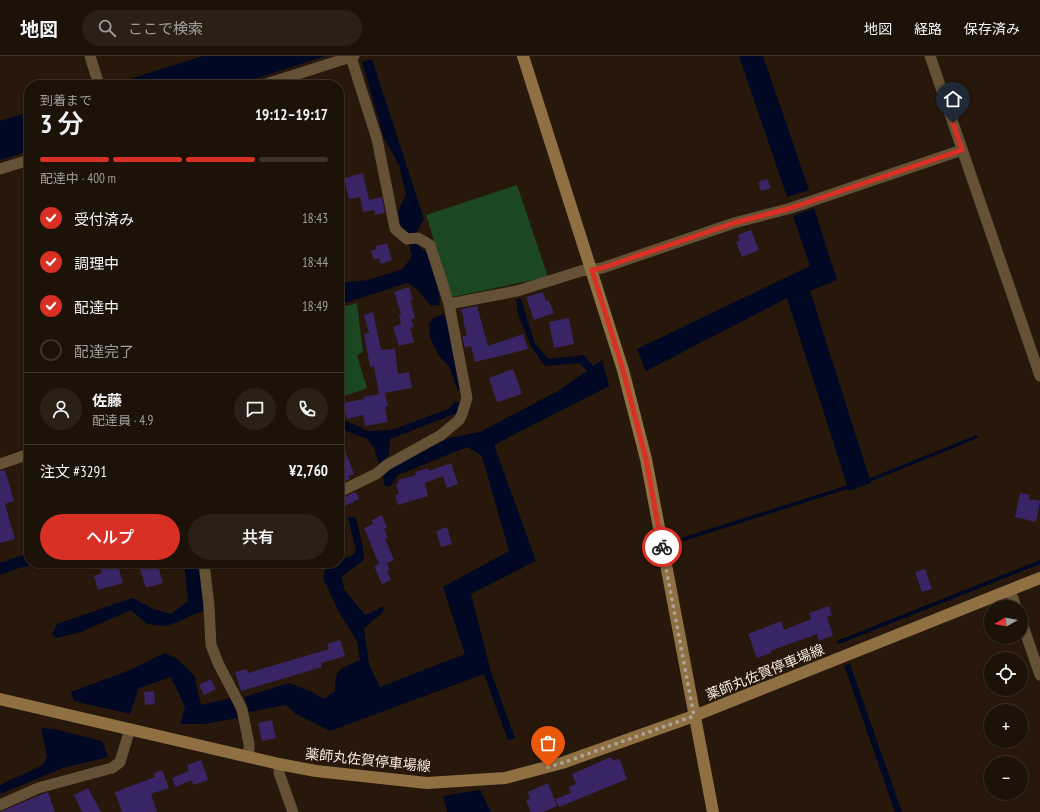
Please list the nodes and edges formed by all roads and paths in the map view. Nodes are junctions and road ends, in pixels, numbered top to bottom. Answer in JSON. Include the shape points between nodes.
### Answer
{"nodes":[{"id":1,"x":90,"y":56,"type":"edge"},
{"id":2,"x":352,"y":56,"type":"edge"},
{"id":3,"x":523,"y":56,"type":"edge"},
{"id":4,"x":930,"y":56,"type":"edge"},
{"id":5,"x":97,"y":80,"type":"edge"},
{"id":6,"x":278,"y":80,"type":"edge"},
{"id":7,"x":962,"y":150,"type":"junction"},
{"id":8,"x":24,"y":162,"type":"edge"},
{"id":9,"x":0,"y":169,"type":"edge"},
{"id":10,"x":592,"y":270,"type":"junction"},
{"id":11,"x":449,"y":304,"type":"junction"},
{"id":12,"x":1040,"y":376,"type":"edge"},
{"id":13,"x":24,"y":456,"type":"edge"},
{"id":14,"x":0,"y":464,"type":"edge"},
{"id":15,"x":344,"y":490,"type":"edge"},
{"id":16,"x":205,"y":568,"type":"edge"},
{"id":17,"x":1040,"y":578,"type":"edge"},
{"id":18,"x":1010,"y":590,"type":"junction"},
{"id":19,"x":1014,"y":600,"type":"edge"},
{"id":20,"x":1028,"y":640,"type":"edge"},
{"id":21,"x":1040,"y":675,"type":"edge"},
{"id":22,"x":0,"y":699,"type":"edge"},
{"id":23,"x":694,"y":716,"type":"junction"},
{"id":24,"x":130,"y":729,"type":"junction"},
{"id":25,"x":249,"y":756,"type":"junction"},
{"id":26,"x":279,"y":764,"type":"junction"},
{"id":27,"x":0,"y":805,"type":"edge"},
{"id":28,"x":293,"y":812,"type":"edge"},
{"id":29,"x":713,"y":812,"type":"edge"}],
"edges":[{"from":1,"to":5,"type":"street"},
{"from":2,"to":6,"type":"street"},
{"from":2,"to":11,"type":"street","via":[[377,139],[395,229],[430,245]]},
{"from":3,"to":10,"type":"main road"},
{"from":4,"to":7,"type":"street"},
{"from":7,"to":10,"type":"street","via":[[791,208],[734,223]]},
{"from":7,"to":12,"type":"street"},
{"from":8,"to":9,"type":"street"},
{"from":10,"to":11,"type":"street","via":[[581,271],[517,291]]},
{"from":10,"to":23,"type":"main road","via":[[623,370],[646,459]]},
{"from":11,"to":15,"type":"street","via":[[467,398],[459,420],[441,435],[376,474]]},
{"from":13,"to":14,"type":"street"},
{"from":16,"to":25,"type":"street","via":[[211,645],[241,706]]},
{"from":17,"to":18,"type":"main road","name":"薬師丸佐賀停車場線"},
{"from":18,"to":19,"type":"street"},
{"from":18,"to":23,"type":"main road","name":"薬師丸佐賀停車場線"},
{"from":20,"to":21,"type":"street"},
{"from":22,"to":24,"type":"main road","name":"薬師丸佐賀停車場線"},
{"from":23,"to":26,"type":"main road","name":"薬師丸佐賀停車場線","via":[[562,763],[504,778],[427,783],[316,771]]},
{"from":23,"to":29,"type":"main road"},
{"from":24,"to":25,"type":"main road","name":"薬師丸佐賀停車場線"},
{"from":24,"to":27,"type":"street","via":[[120,762],[112,768],[38,788]]},
{"from":25,"to":26,"type":"main road","name":"薬師丸佐賀停車場線"},
{"from":26,"to":28,"type":"street","via":[[279,773]]}]}
